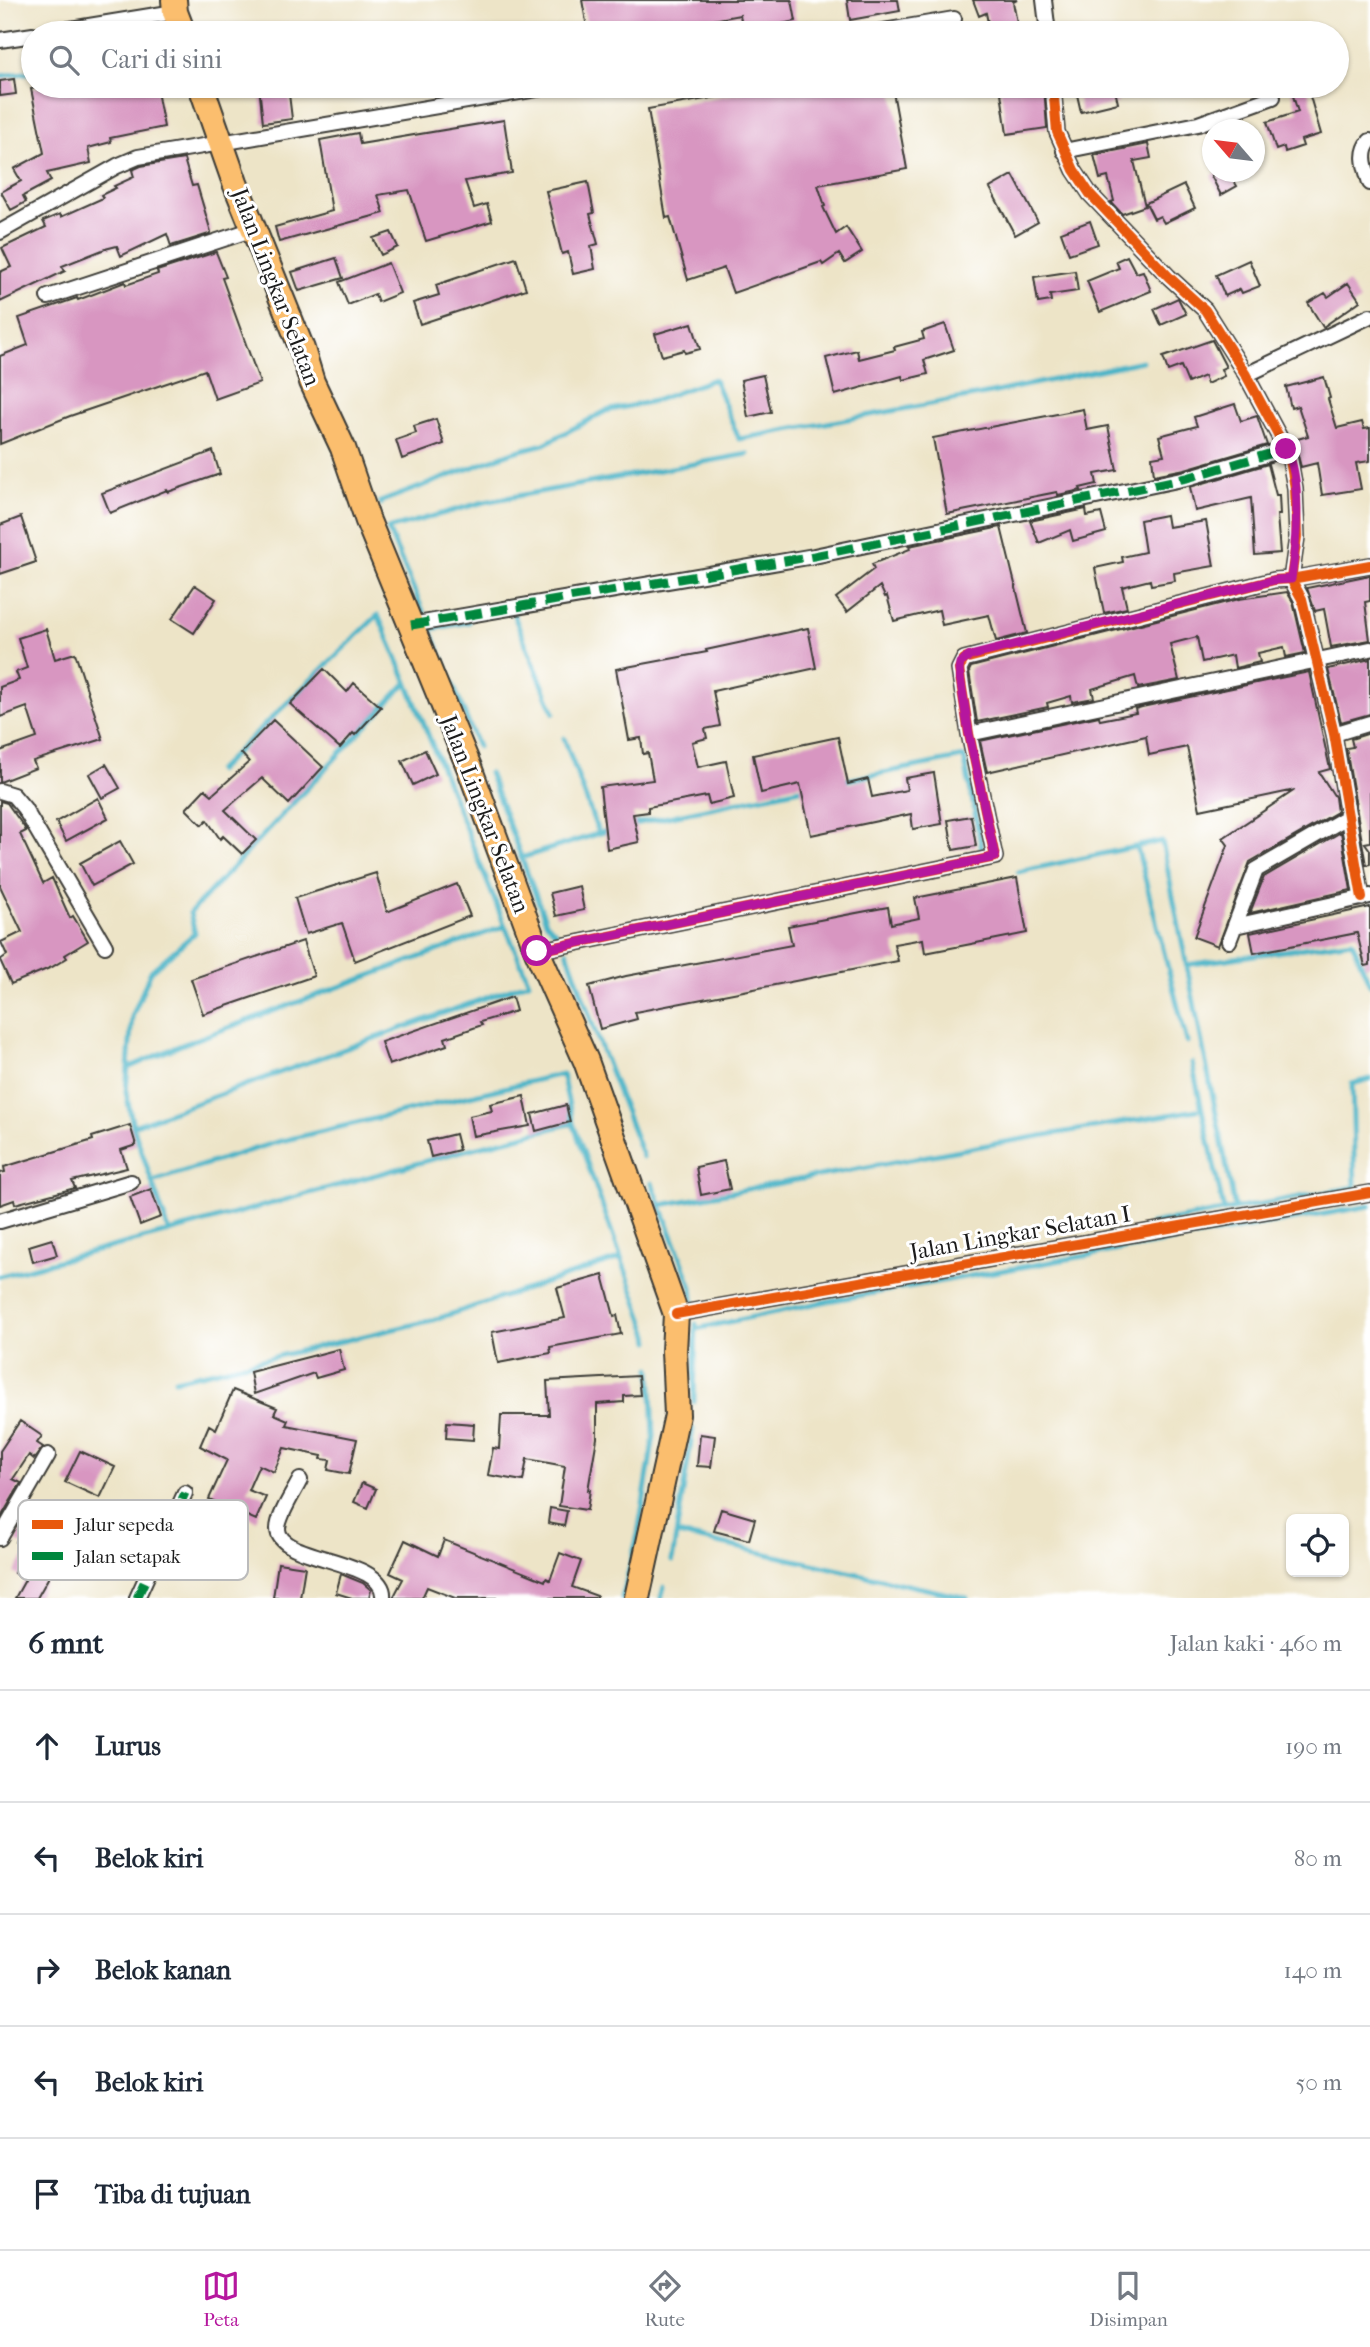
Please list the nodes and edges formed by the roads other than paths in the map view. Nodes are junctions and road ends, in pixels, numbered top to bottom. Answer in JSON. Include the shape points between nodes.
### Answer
{"nodes":[{"id":1,"x":1044,"y":0,"type":"edge"},
{"id":2,"x":177,"y":15,"type":"edge"},
{"id":3,"x":954,"y":19,"type":"dead end"},
{"id":4,"x":133,"y":21,"type":"edge"},
{"id":5,"x":942,"y":21,"type":"edge"},
{"id":6,"x":1047,"y":21,"type":"edge"},
{"id":7,"x":21,"y":37,"type":"edge"},
{"id":8,"x":0,"y":40,"type":"edge"},
{"id":9,"x":205,"y":98,"type":"edge"},
{"id":10,"x":482,"y":98,"type":"edge"},
{"id":11,"x":1054,"y":98,"type":"edge"},
{"id":12,"x":1270,"y":98,"type":"edge"},
{"id":13,"x":220,"y":141,"type":"junction"},
{"id":14,"x":1370,"y":141,"type":"edge"},
{"id":15,"x":1065,"y":151,"type":"junction"},
{"id":16,"x":1370,"y":183,"type":"edge"},
{"id":17,"x":254,"y":229,"type":"junction"},
{"id":18,"x":0,"y":232,"type":"edge"},
{"id":19,"x":48,"y":297,"type":"dead end"},
{"id":20,"x":1370,"y":316,"type":"edge"},
{"id":21,"x":1245,"y":375,"type":"junction"},
{"id":22,"x":1286,"y":449,"type":"junction"},
{"id":23,"x":1370,"y":565,"type":"edge"},
{"id":24,"x":1291,"y":579,"type":"junction"},
{"id":25,"x":411,"y":625,"type":"junction"},
{"id":26,"x":1370,"y":649,"type":"edge"},
{"id":27,"x":1316,"y":661,"type":"junction"},
{"id":28,"x":1370,"y":723,"type":"edge"},
{"id":29,"x":969,"y":734,"type":"junction"},
{"id":30,"x":1334,"y":734,"type":"junction"},
{"id":31,"x":0,"y":791,"type":"edge"},
{"id":32,"x":1349,"y":816,"type":"junction"},
{"id":33,"x":1366,"y":897,"type":"edge"},
{"id":34,"x":1235,"y":926,"type":"junction"},
{"id":35,"x":1228,"y":941,"type":"dead end"},
{"id":36,"x":105,"y":946,"type":"dead end"},
{"id":37,"x":537,"y":951,"type":"junction"},
{"id":38,"x":131,"y":1182,"type":"dead end"},
{"id":39,"x":1370,"y":1194,"type":"edge"},
{"id":40,"x":0,"y":1221,"type":"edge"},
{"id":41,"x":676,"y":1314,"type":"junction"},
{"id":42,"x":48,"y":1455,"type":"dead end"},
{"id":43,"x":300,"y":1480,"type":"dead end"},
{"id":44,"x":185,"y":1493,"type":"dead end"},
{"id":45,"x":22,"y":1500,"type":"edge"},
{"id":46,"x":182,"y":1500,"type":"edge"},
{"id":47,"x":18,"y":1507,"type":"edge"},
{"id":48,"x":0,"y":1538,"type":"edge"},
{"id":49,"x":145,"y":1580,"type":"edge"},
{"id":50,"x":137,"y":1598,"type":"edge"},
{"id":51,"x":383,"y":1598,"type":"edge"},
{"id":52,"x":637,"y":1598,"type":"edge"}],
"edges":[{"from":1,"to":6,"type":"street"},
{"from":2,"to":4,"type":"street"},
{"from":3,"to":5,"type":"street"},
{"from":7,"to":8,"type":"street"},
{"from":9,"to":13,"type":"highway","name":"Jalan Lingkar Selatan"},
{"from":10,"to":13,"type":"street"},
{"from":11,"to":15,"type":"street","via":[[1057,132]]},
{"from":12,"to":15,"type":"street","via":[[1198,124]]},
{"from":13,"to":17,"type":"highway","name":"Jalan Lingkar Selatan"},
{"from":13,"to":18,"type":"street","via":[[138,157]]},
{"from":14,"to":16,"type":"street","via":[[1363,157]]},
{"from":15,"to":21,"type":"street","via":[[1090,194],[1205,310]]},
{"from":17,"to":19,"type":"street"},
{"from":17,"to":25,"type":"highway","name":"Jalan Lingkar Selatan"},
{"from":20,"to":21,"type":"street"},
{"from":21,"to":22,"type":"street"},
{"from":22,"to":24,"type":"street","via":[[1295,488],[1297,537]]},
{"from":22,"to":25,"type":"street","via":[[1187,478],[814,556]]},
{"from":23,"to":24,"type":"street"},
{"from":24,"to":27,"type":"street","via":[[1303,599]]},
{"from":24,"to":29,"type":"street","via":[[964,659],[959,670]]},
{"from":25,"to":37,"type":"highway","name":"Jalan Lingkar Selatan"},
{"from":26,"to":27,"type":"street"},
{"from":27,"to":29,"type":"street"},
{"from":27,"to":30,"type":"street"},
{"from":28,"to":30,"type":"street"},
{"from":29,"to":37,"type":"street","via":[[995,857]]},
{"from":30,"to":32,"type":"street"},
{"from":31,"to":36,"type":"street","via":[[13,795],[24,808]]},
{"from":32,"to":33,"type":"street"},
{"from":32,"to":34,"type":"street","via":[[1255,870]]},
{"from":33,"to":34,"type":"street"},
{"from":34,"to":35,"type":"street"},
{"from":37,"to":41,"type":"highway","name":"Jalan Lingkar Selatan","via":[[586,1061]]},
{"from":38,"to":40,"type":"street"},
{"from":39,"to":41,"type":"street","name":"Jalan Lingkar Selatan I"},
{"from":41,"to":52,"type":"highway","name":"Jalan Lingkar Selatan","via":[[677,1415]]},
{"from":42,"to":45,"type":"street"},
{"from":43,"to":51,"type":"street","via":[[280,1521],[280,1537],[304,1551],[374,1576],[383,1588]]},
{"from":44,"to":46,"type":"street"},
{"from":47,"to":48,"type":"street"},
{"from":49,"to":50,"type":"street"}]}
